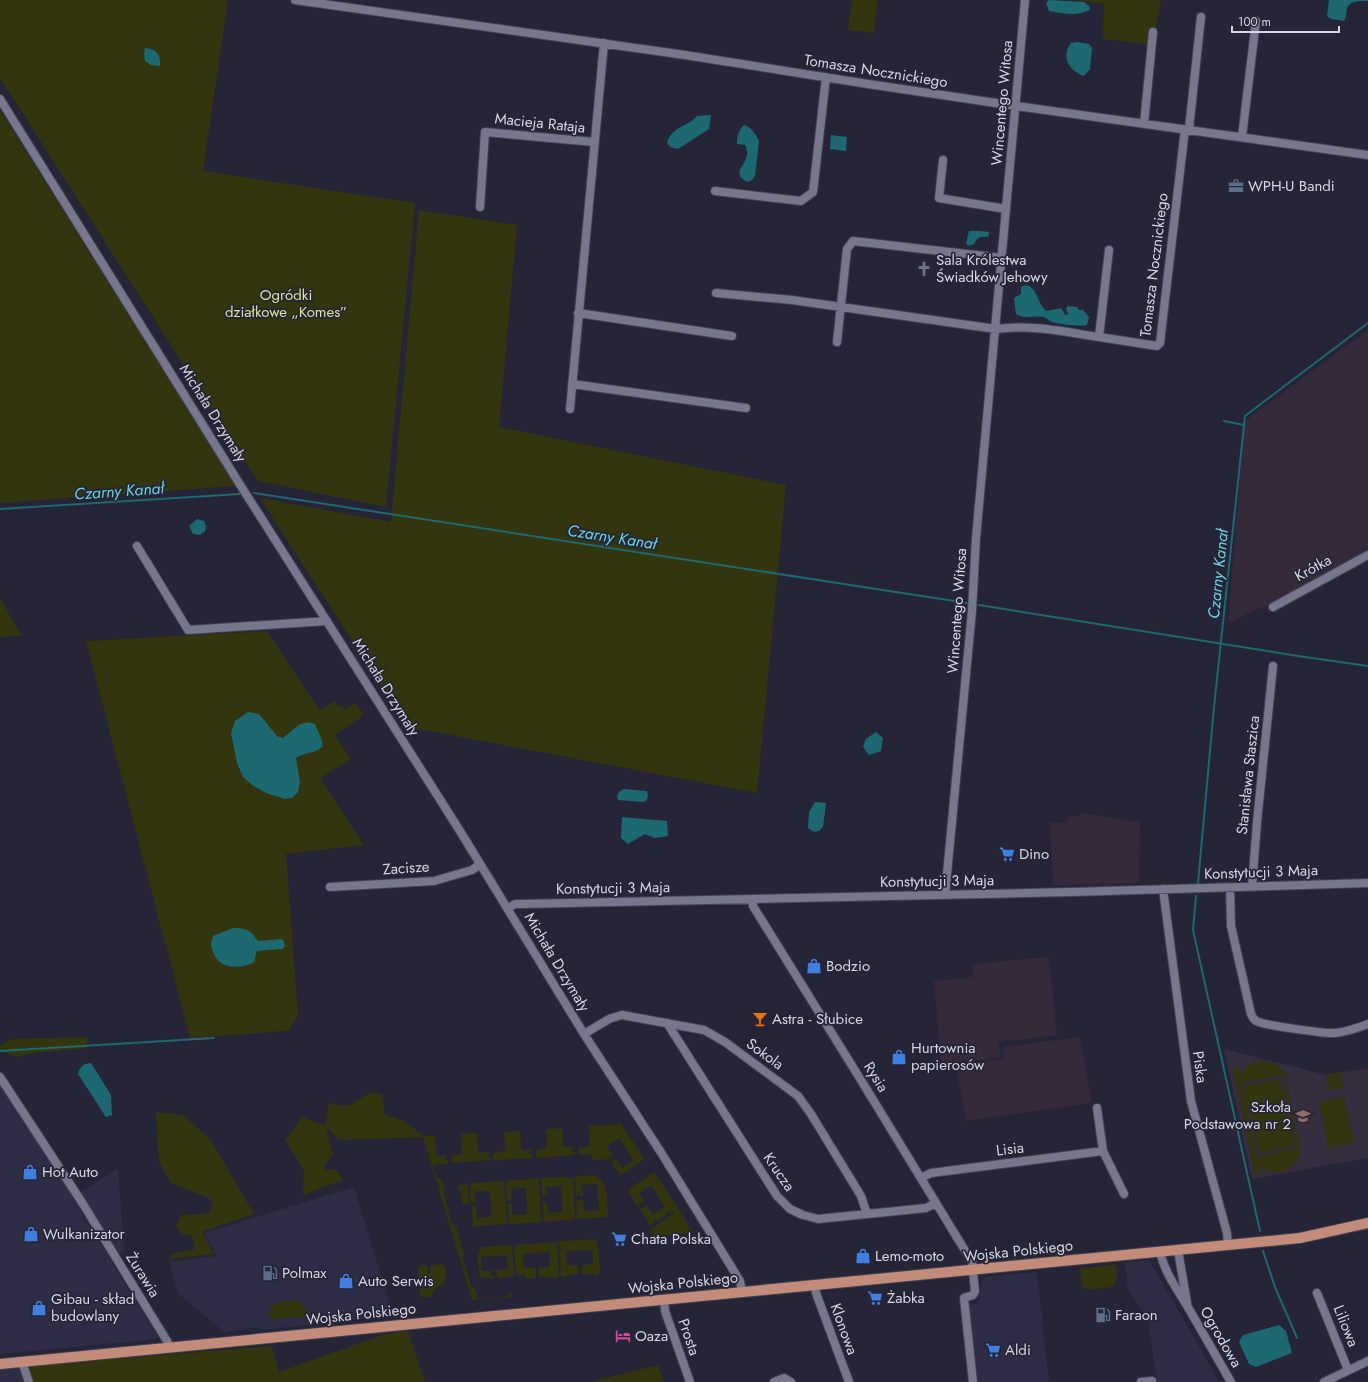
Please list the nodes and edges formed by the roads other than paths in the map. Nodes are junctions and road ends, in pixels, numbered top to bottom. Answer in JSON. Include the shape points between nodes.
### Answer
{"nodes":[{"id":1,"x":296,"y":0,"type":"edge"},
{"id":2,"x":1025,"y":0,"type":"edge"},
{"id":3,"x":1201,"y":17,"type":"dead end"},
{"id":4,"x":1256,"y":21,"type":"dead end"},
{"id":5,"x":1153,"y":32,"type":"dead end"},
{"id":6,"x":604,"y":43,"type":"junction"},
{"id":7,"x":826,"y":77,"type":"junction"},
{"id":8,"x":0,"y":99,"type":"edge"},
{"id":9,"x":1016,"y":106,"type":"junction"},
{"id":10,"x":1144,"y":124,"type":"junction"},
{"id":11,"x":1187,"y":129,"type":"junction"},
{"id":12,"x":1242,"y":137,"type":"junction"},
{"id":13,"x":594,"y":142,"type":"junction"},
{"id":14,"x":1368,"y":155,"type":"edge"},
{"id":15,"x":943,"y":160,"type":"dead end"},
{"id":16,"x":715,"y":191,"type":"dead end"},
{"id":17,"x":480,"y":207,"type":"dead end"},
{"id":18,"x":1006,"y":208,"type":"junction"},
{"id":19,"x":1109,"y":250,"type":"dead end"},
{"id":20,"x":1002,"y":258,"type":"junction"},
{"id":21,"x":716,"y":292,"type":"dead end"},
{"id":22,"x":841,"y":307,"type":"junction"},
{"id":23,"x":578,"y":313,"type":"junction"},
{"id":24,"x":996,"y":329,"type":"junction"},
{"id":25,"x":732,"y":336,"type":"dead end"},
{"id":26,"x":1099,"y":337,"type":"junction"},
{"id":27,"x":837,"y":342,"type":"dead end"},
{"id":28,"x":572,"y":384,"type":"junction"},
{"id":29,"x":746,"y":408,"type":"dead end"},
{"id":30,"x":570,"y":409,"type":"dead end"},
{"id":31,"x":137,"y":546,"type":"dead end"},
{"id":32,"x":1368,"y":555,"type":"edge"},
{"id":33,"x":1273,"y":607,"type":"dead end"},
{"id":34,"x":327,"y":621,"type":"junction"},
{"id":35,"x":1273,"y":666,"type":"dead end"},
{"id":36,"x":480,"y":864,"type":"junction"},
{"id":37,"x":1368,"y":883,"type":"edge"},
{"id":38,"x":330,"y":887,"type":"dead end"},
{"id":39,"x":1252,"y":887,"type":"junction"},
{"id":40,"x":1230,"y":888,"type":"junction"},
{"id":41,"x":1163,"y":890,"type":"junction"},
{"id":42,"x":946,"y":895,"type":"junction"},
{"id":43,"x":752,"y":899,"type":"junction"},
{"id":44,"x":508,"y":908,"type":"junction"},
{"id":45,"x":667,"y":1023,"type":"junction"},
{"id":46,"x":1368,"y":1024,"type":"edge"},
{"id":47,"x":584,"y":1034,"type":"junction"},
{"id":48,"x":0,"y":1077,"type":"edge"},
{"id":49,"x":1097,"y":1108,"type":"dead end"},
{"id":50,"x":1103,"y":1151,"type":"junction"},
{"id":51,"x":922,"y":1178,"type":"junction"},
{"id":52,"x":1124,"y":1194,"type":"dead end"},
{"id":53,"x":936,"y":1203,"type":"junction"},
{"id":54,"x":867,"y":1214,"type":"junction"},
{"id":55,"x":1368,"y":1223,"type":"edge"},
{"id":56,"x":1228,"y":1245,"type":"junction"},
{"id":57,"x":1178,"y":1250,"type":"junction"},
{"id":58,"x":1160,"y":1252,"type":"junction"},
{"id":59,"x":974,"y":1270,"type":"junction"},
{"id":60,"x":815,"y":1285,"type":"junction"},
{"id":61,"x":742,"y":1292,"type":"junction"},
{"id":62,"x":1317,"y":1293,"type":"dead end"},
{"id":63,"x":664,"y":1300,"type":"junction"},
{"id":64,"x":1187,"y":1306,"type":"junction"},
{"id":65,"x":170,"y":1348,"type":"junction"},
{"id":66,"x":1368,"y":1361,"type":"edge"},
{"id":67,"x":22,"y":1362,"type":"junction"},
{"id":68,"x":0,"y":1364,"type":"edge"},
{"id":69,"x":1348,"y":1370,"type":"junction"},
{"id":70,"x":1152,"y":1381,"type":"dead end"},
{"id":71,"x":29,"y":1382,"type":"edge"},
{"id":72,"x":690,"y":1382,"type":"edge"},
{"id":73,"x":774,"y":1382,"type":"edge"},
{"id":74,"x":790,"y":1382,"type":"edge"},
{"id":75,"x":849,"y":1382,"type":"edge"},
{"id":76,"x":973,"y":1382,"type":"edge"},
{"id":77,"x":1141,"y":1382,"type":"edge"},
{"id":78,"x":1231,"y":1382,"type":"edge"},
{"id":79,"x":1324,"y":1382,"type":"edge"}],
"edges":[{"from":1,"to":6,"type":"street","name":"Tomasza Nocznickiego"},
{"from":2,"to":9,"type":"street","name":"Wincentego Witosa"},
{"from":3,"to":11,"type":"street","name":"Tomasza Nocznickiego"},
{"from":4,"to":12,"type":"street"},
{"from":5,"to":10,"type":"street"},
{"from":6,"to":7,"type":"street","name":"Tomasza Nocznickiego"},
{"from":6,"to":13,"type":"street"},
{"from":7,"to":9,"type":"street","name":"Tomasza Nocznickiego"},
{"from":7,"to":16,"type":"street","via":[[813,192],[801,201]]},
{"from":8,"to":34,"type":"street","name":"Michała Drzymały"},
{"from":9,"to":10,"type":"street","name":"Tomasza Nocznickiego"},
{"from":9,"to":18,"type":"street","name":"Wincentego Witosa"},
{"from":10,"to":11,"type":"street","name":"Tomasza Nocznickiego"},
{"from":11,"to":12,"type":"street","name":"Tomasza Nocznickiego"},
{"from":11,"to":26,"type":"street","name":"Tomasza Nocznickiego","via":[[1160,343],[1157,346]]},
{"from":12,"to":14,"type":"street","name":"Tomasza Nocznickiego"},
{"from":13,"to":17,"type":"street","name":"Macieja Rataja","via":[[485,132]]},
{"from":13,"to":23,"type":"street"},
{"from":15,"to":18,"type":"street","via":[[939,198]]},
{"from":18,"to":20,"type":"street","name":"Wincentego Witosa"},
{"from":19,"to":26,"type":"street"},
{"from":20,"to":22,"type":"street","via":[[853,241],[847,249]]},
{"from":20,"to":24,"type":"street","name":"Wincentego Witosa"},
{"from":21,"to":22,"type":"street"},
{"from":22,"to":24,"type":"street"},
{"from":22,"to":27,"type":"street"},
{"from":23,"to":25,"type":"street"},
{"from":23,"to":28,"type":"street"},
{"from":24,"to":26,"type":"street","name":"Tomasza Nocznickiego","via":[[1043,328]]},
{"from":24,"to":42,"type":"street","name":"Wincentego Witosa"},
{"from":28,"to":29,"type":"street"},
{"from":28,"to":30,"type":"street"},
{"from":31,"to":34,"type":"street","via":[[188,630]]},
{"from":32,"to":33,"type":"street","name":"Krótka"},
{"from":34,"to":36,"type":"street","name":"Michała Drzymały"},
{"from":35,"to":39,"type":"street","name":"Stanisława Staszica"},
{"from":36,"to":38,"type":"street","name":"Zacisze","via":[[472,870],[434,881]]},
{"from":36,"to":44,"type":"street","name":"Michała Drzymały"},
{"from":37,"to":39,"type":"street","name":"Konstytucji 3 Maja"},
{"from":39,"to":40,"type":"street","name":"Konstytucji 3 Maja"},
{"from":40,"to":41,"type":"street","name":"Konstytucji 3 Maja"},
{"from":40,"to":46,"type":"street","via":[[1231,926],[1250,1014],[1254,1020],[1333,1034]]},
{"from":41,"to":42,"type":"street","name":"Konstytucji 3 Maja"},
{"from":41,"to":56,"type":"street","name":"Piska","via":[[1191,1101]]},
{"from":42,"to":43,"type":"street","name":"Konstytucji 3 Maja"},
{"from":43,"to":44,"type":"street","name":"Konstytucji 3 Maja","via":[[515,904]]},
{"from":43,"to":51,"type":"street","name":"Rysia","via":[[753,906]]},
{"from":44,"to":47,"type":"street","name":"Michała Drzymały"},
{"from":45,"to":47,"type":"street","name":"Sokola","via":[[622,1015],[609,1018]]},
{"from":45,"to":54,"type":"street","name":"Sokola","via":[[704,1030],[725,1042],[798,1096],[862,1196]]},
{"from":45,"to":54,"type":"street","name":"Krucza","via":[[777,1196],[790,1209],[818,1219]]},
{"from":47,"to":61,"type":"street","name":"Michała Drzymały","via":[[734,1270],[740,1280]]},
{"from":48,"to":65,"type":"street","name":"Żurawia","via":[[87,1211]]},
{"from":49,"to":50,"type":"street"},
{"from":50,"to":51,"type":"street","name":"Lisia","via":[[931,1173]]},
{"from":50,"to":52,"type":"street"},
{"from":51,"to":53,"type":"street","name":"Rysia"},
{"from":53,"to":54,"type":"street","name":"Krucza","via":[[926,1208]]},
{"from":53,"to":59,"type":"street","name":"Rysia","via":[[968,1253]]},
{"from":55,"to":56,"type":"main road","name":"Wojska Polskiego","via":[[1300,1238]]},
{"from":56,"to":57,"type":"main road","name":"Wojska Polskiego"},
{"from":57,"to":58,"type":"main road","name":"Wojska Polskiego"},
{"from":57,"to":64,"type":"street","name":"Ogrodowa"},
{"from":58,"to":59,"type":"main road","name":"Wojska Polskiego"},
{"from":58,"to":64,"type":"street","name":"Ogrodowa","via":[[1163,1264]]},
{"from":59,"to":60,"type":"main road","name":"Wojska Polskiego"},
{"from":59,"to":76,"type":"street","name":"Rysia","via":[[974,1295],[964,1298]]},
{"from":60,"to":61,"type":"main road","name":"Wojska Polskiego"},
{"from":60,"to":75,"type":"street","name":"Klonowa"},
{"from":61,"to":63,"type":"main road","name":"Wojska Polskiego"},
{"from":62,"to":69,"type":"street","name":"Liliowa"},
{"from":63,"to":65,"type":"main road","name":"Wojska Polskiego"},
{"from":63,"to":72,"type":"street","name":"Prosta","via":[[665,1311]]},
{"from":64,"to":78,"type":"street","name":"Ogrodowa"},
{"from":65,"to":67,"type":"main road","name":"Wojska Polskiego"},
{"from":66,"to":69,"type":"street"},
{"from":67,"to":68,"type":"main road","name":"Wojska Polskiego"},
{"from":67,"to":71,"type":"street"},
{"from":69,"to":79,"type":"street"},
{"from":70,"to":77,"type":"street"},
{"from":73,"to":74,"type":"street","via":[[784,1378]]}]}
